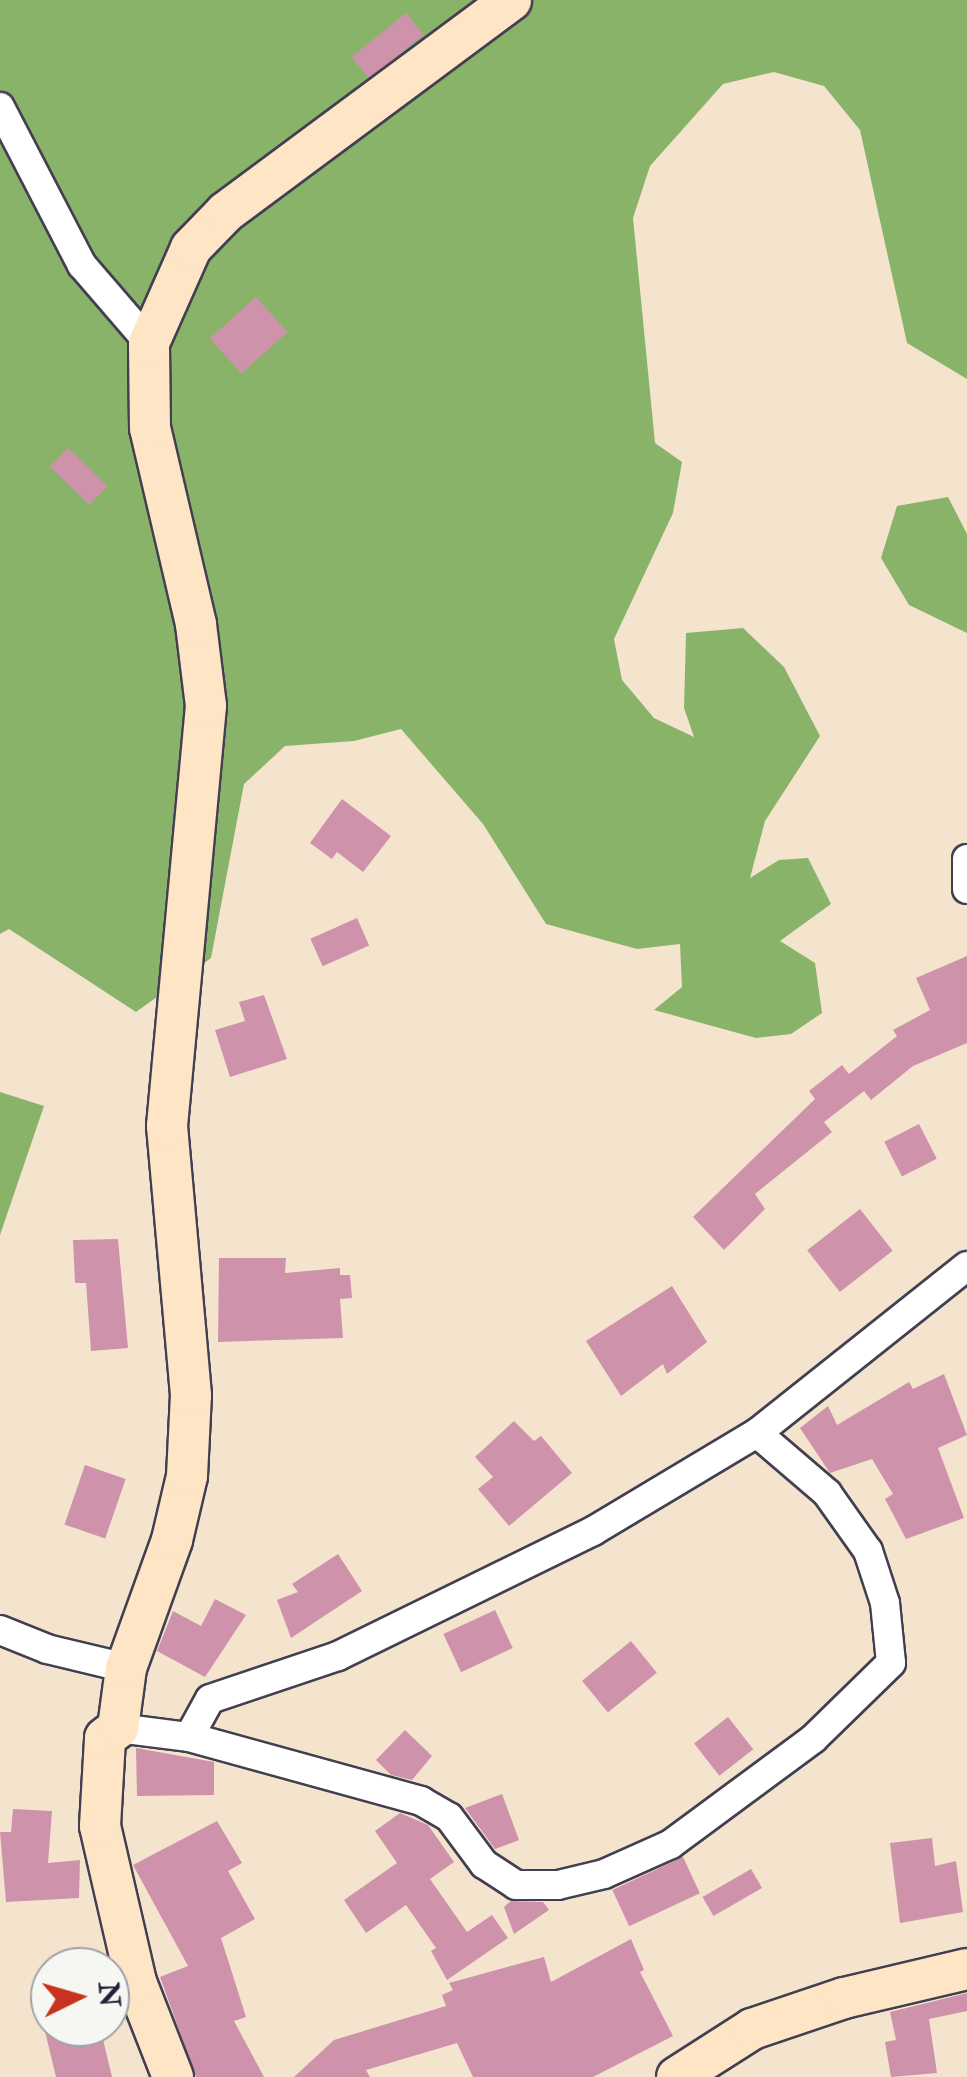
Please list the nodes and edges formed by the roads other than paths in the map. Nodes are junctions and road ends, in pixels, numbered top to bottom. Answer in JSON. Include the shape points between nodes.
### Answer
{"nodes":[{"id":1,"x":511,"y":0,"type":"edge"},
{"id":2,"x":0,"y":108,"type":"edge"},
{"id":3,"x":149,"y":343,"type":"junction"},
{"id":4,"x":967,"y":859,"type":"edge"},
{"id":5,"x":967,"y":889,"type":"edge"},
{"id":6,"x":967,"y":1266,"type":"edge"},
{"id":7,"x":758,"y":1432,"type":"junction"},
{"id":8,"x":0,"y":1630,"type":"edge"},
{"id":9,"x":126,"y":1668,"type":"junction"},
{"id":10,"x":118,"y":1728,"type":"junction"},
{"id":11,"x":189,"y":1737,"type":"junction"},
{"id":12,"x":967,"y":1969,"type":"edge"},
{"id":13,"x":172,"y":2077,"type":"edge"},
{"id":14,"x":677,"y":2077,"type":"edge"}],
"edges":[{"from":1,"to":3,"type":"street","via":[[226,212],[191,248]]},
{"from":2,"to":3,"type":"street","via":[[82,265]]},
{"from":3,"to":9,"type":"street","via":[[150,428],[196,624],[206,706],[167,1126],[191,1395],[186,1476],[172,1540]]},
{"from":4,"to":5,"type":"street"},
{"from":6,"to":7,"type":"street"},
{"from":7,"to":11,"type":"street","via":[[594,1531],[338,1656],[210,1699]]},
{"from":7,"to":11,"type":"street","via":[[827,1493],[868,1551],[882,1590],[891,1662],[812,1739],[670,1844],[604,1874],[558,1885],[516,1885],[484,1864],[449,1817],[421,1801]]},
{"from":8,"to":9,"type":"street","via":[[47,1650]]},
{"from":9,"to":10,"type":"street"},
{"from":10,"to":11,"type":"street"},
{"from":10,"to":13,"type":"street","via":[[105,1738],[100,1778],[107,1874],[136,1982]]},
{"from":12,"to":14,"type":"street","via":[[844,1998],[752,2029]]}]}
